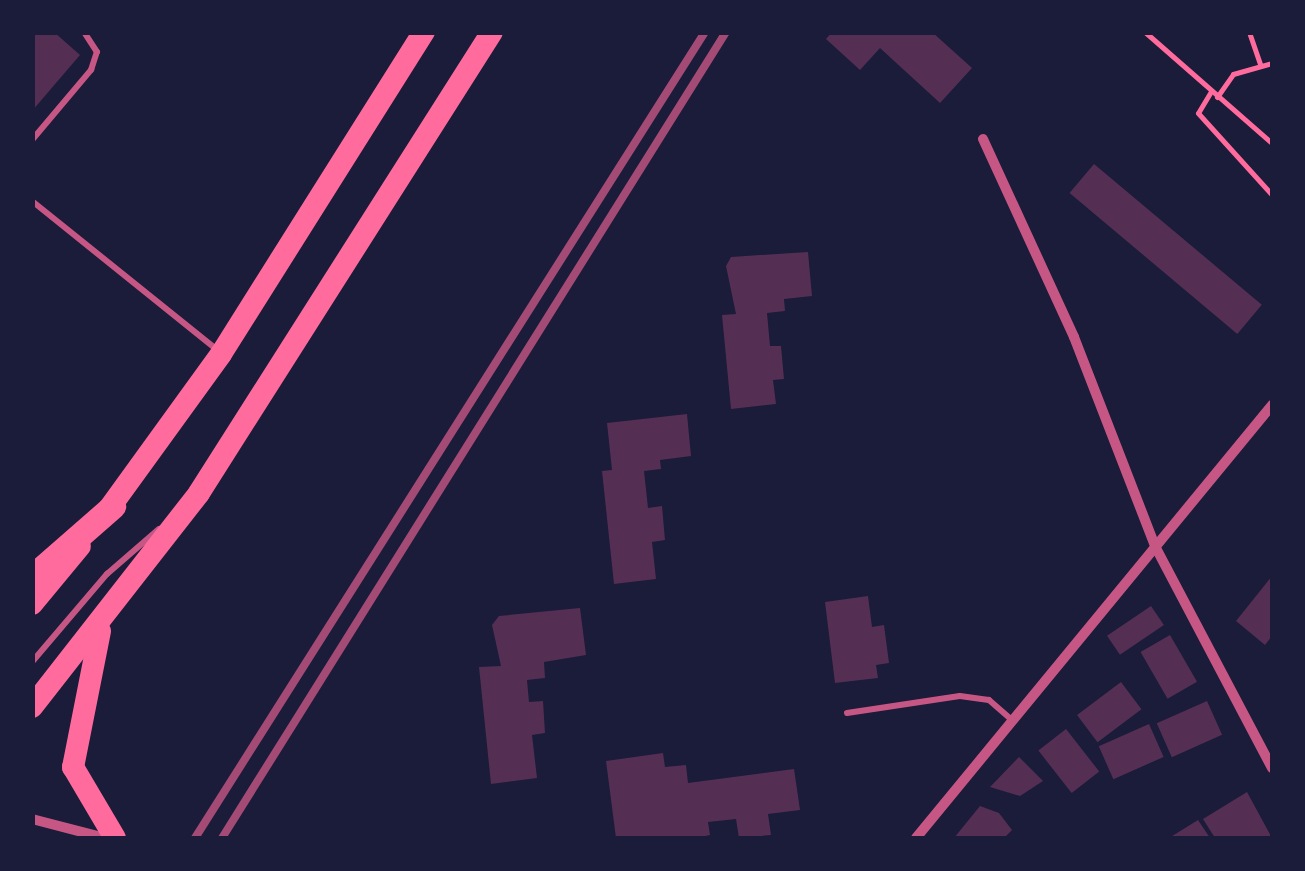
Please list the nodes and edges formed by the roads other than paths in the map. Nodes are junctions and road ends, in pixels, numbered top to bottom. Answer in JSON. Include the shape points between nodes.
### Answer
{"nodes":[{"id":1,"x":84,"y":32,"type":"edge"},
{"id":2,"x":424,"y":32,"type":"edge"},
{"id":3,"x":492,"y":32,"type":"edge"},
{"id":4,"x":983,"y":138,"type":"dead end"},
{"id":5,"x":32,"y":140,"type":"edge"},
{"id":6,"x":32,"y":201,"type":"edge"},
{"id":7,"x":222,"y":354,"type":"junction"},
{"id":8,"x":1272,"y":405,"type":"edge"},
{"id":9,"x":199,"y":494,"type":"junction"},
{"id":10,"x":112,"y":506,"type":"junction"},
{"id":11,"x":1156,"y":548,"type":"junction"},
{"id":12,"x":32,"y":577,"type":"edge"},
{"id":13,"x":32,"y":604,"type":"edge"},
{"id":14,"x":102,"y":625,"type":"junction"},
{"id":15,"x":32,"y":662,"type":"edge"},
{"id":16,"x":32,"y":707,"type":"edge"},
{"id":17,"x":847,"y":712,"type":"dead end"},
{"id":18,"x":1013,"y":721,"type":"junction"},
{"id":19,"x":1272,"y":768,"type":"edge"},
{"id":20,"x":32,"y":820,"type":"edge"},
{"id":21,"x":104,"y":838,"type":"edge"},
{"id":22,"x":115,"y":838,"type":"edge"},
{"id":23,"x":916,"y":838,"type":"edge"}],
"edges":[{"from":1,"to":5,"type":"lane","via":[[96,52],[91,70]]},
{"from":2,"to":7,"type":"main road"},
{"from":3,"to":9,"type":"main road"},
{"from":4,"to":11,"type":"street","via":[[1074,337]]},
{"from":6,"to":7,"type":"lane"},
{"from":7,"to":10,"type":"main road"},
{"from":8,"to":11,"type":"street"},
{"from":9,"to":14,"type":"main road"},
{"from":9,"to":15,"type":"lane","via":[[107,574]]},
{"from":10,"to":12,"type":"highway"},
{"from":10,"to":13,"type":"main road"},
{"from":11,"to":18,"type":"street"},
{"from":11,"to":19,"type":"street"},
{"from":14,"to":16,"type":"main road"},
{"from":14,"to":22,"type":"main road","via":[[73,768]]},
{"from":17,"to":18,"type":"lane","via":[[960,696],[989,700]]},
{"from":18,"to":23,"type":"street"},
{"from":20,"to":21,"type":"street"}]}
